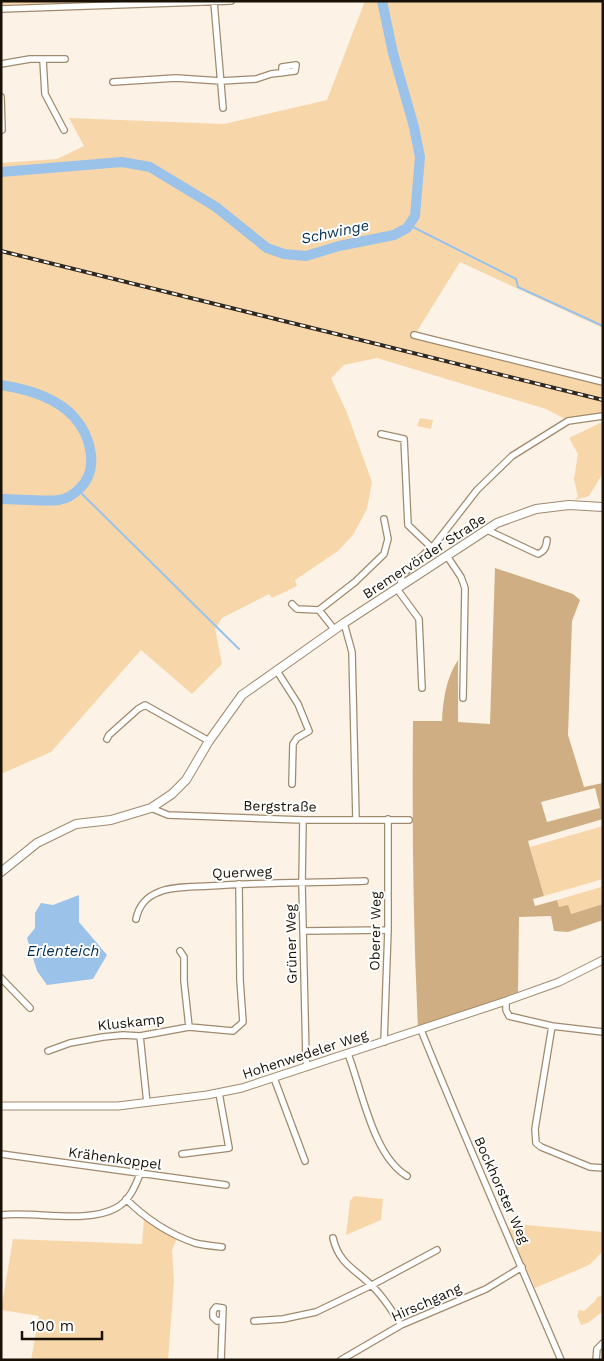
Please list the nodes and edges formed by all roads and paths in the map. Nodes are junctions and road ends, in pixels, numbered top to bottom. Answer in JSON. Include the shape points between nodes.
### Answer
{"nodes":[{"id":1,"x":231,"y":1,"type":"edge"},
{"id":2,"x":214,"y":2,"type":"edge"},
{"id":3,"x":1,"y":9,"type":"edge"},
{"id":4,"x":65,"y":59,"type":"dead end"},
{"id":5,"x":43,"y":60,"type":"junction"},
{"id":6,"x":1,"y":64,"type":"edge"},
{"id":7,"x":282,"y":73,"type":"dead end"},
{"id":8,"x":221,"y":81,"type":"junction"},
{"id":9,"x":113,"y":82,"type":"dead end"},
{"id":10,"x":1,"y":97,"type":"edge"},
{"id":11,"x":223,"y":108,"type":"dead end"},
{"id":12,"x":2,"y":130,"type":"edge"},
{"id":13,"x":64,"y":130,"type":"dead end"},
{"id":14,"x":414,"y":335,"type":"dead end"},
{"id":15,"x":603,"y":382,"type":"edge"},
{"id":16,"x":603,"y":416,"type":"edge"},
{"id":17,"x":381,"y":434,"type":"dead end"},
{"id":18,"x":603,"y":507,"type":"edge"},
{"id":19,"x":384,"y":519,"type":"dead end"},
{"id":20,"x":487,"y":530,"type":"junction"},
{"id":21,"x":547,"y":540,"type":"dead end"},
{"id":22,"x":430,"y":547,"type":"junction"},
{"id":23,"x":447,"y":556,"type":"junction"},
{"id":24,"x":398,"y":588,"type":"junction"},
{"id":25,"x":292,"y":604,"type":"dead end"},
{"id":26,"x":319,"y":610,"type":"junction"},
{"id":27,"x":344,"y":623,"type":"junction"},
{"id":28,"x":334,"y":630,"type":"junction"},
{"id":29,"x":277,"y":672,"type":"junction"},
{"id":30,"x":422,"y":688,"type":"dead end"},
{"id":31,"x":463,"y":698,"type":"dead end"},
{"id":32,"x":107,"y":739,"type":"dead end"},
{"id":33,"x":209,"y":741,"type":"junction"},
{"id":34,"x":292,"y":784,"type":"dead end"},
{"id":35,"x":151,"y":808,"type":"junction"},
{"id":36,"x":356,"y":819,"type":"junction"},
{"id":37,"x":303,"y":820,"type":"junction"},
{"id":38,"x":388,"y":820,"type":"junction"},
{"id":39,"x":409,"y":820,"type":"dead end"},
{"id":40,"x":1,"y":872,"type":"edge"},
{"id":41,"x":365,"y":881,"type":"dead end"},
{"id":42,"x":240,"y":884,"type":"junction"},
{"id":43,"x":302,"y":884,"type":"junction"},
{"id":44,"x":136,"y":919,"type":"dead end"},
{"id":45,"x":388,"y":930,"type":"junction"},
{"id":46,"x":303,"y":931,"type":"junction"},
{"id":47,"x":180,"y":951,"type":"dead end"},
{"id":48,"x":603,"y":960,"type":"edge"},
{"id":49,"x":1,"y":978,"type":"edge"},
{"id":50,"x":506,"y":1001,"type":"junction"},
{"id":51,"x":30,"y":1008,"type":"dead end"},
{"id":52,"x":552,"y":1026,"type":"junction"},
{"id":53,"x":189,"y":1027,"type":"junction"},
{"id":54,"x":421,"y":1030,"type":"junction"},
{"id":55,"x":603,"y":1032,"type":"edge"},
{"id":56,"x":140,"y":1036,"type":"junction"},
{"id":57,"x":384,"y":1042,"type":"junction"},
{"id":58,"x":48,"y":1051,"type":"dead end"},
{"id":59,"x":348,"y":1054,"type":"junction"},
{"id":60,"x":307,"y":1067,"type":"junction"},
{"id":61,"x":274,"y":1078,"type":"junction"},
{"id":62,"x":219,"y":1093,"type":"junction"},
{"id":63,"x":147,"y":1103,"type":"junction"},
{"id":64,"x":1,"y":1106,"type":"edge"},
{"id":65,"x":1,"y":1154,"type":"edge"},
{"id":66,"x":182,"y":1154,"type":"dead end"},
{"id":67,"x":305,"y":1161,"type":"dead end"},
{"id":68,"x":603,"y":1168,"type":"edge"},
{"id":69,"x":140,"y":1174,"type":"junction"},
{"id":70,"x":407,"y":1176,"type":"dead end"},
{"id":71,"x":226,"y":1185,"type":"dead end"},
{"id":72,"x":126,"y":1200,"type":"junction"},
{"id":73,"x":1,"y":1215,"type":"edge"},
{"id":74,"x":333,"y":1238,"type":"dead end"},
{"id":75,"x":222,"y":1247,"type":"dead end"},
{"id":76,"x":437,"y":1250,"type":"dead end"},
{"id":77,"x":522,"y":1267,"type":"junction"},
{"id":78,"x":372,"y":1285,"type":"junction"},
{"id":79,"x":222,"y":1320,"type":"dead end"},
{"id":80,"x":254,"y":1321,"type":"dead end"},
{"id":81,"x":400,"y":1325,"type":"junction"},
{"id":82,"x":603,"y":1343,"type":"edge"},
{"id":83,"x":221,"y":1360,"type":"edge"},
{"id":84,"x":341,"y":1360,"type":"edge"},
{"id":85,"x":561,"y":1360,"type":"edge"},
{"id":86,"x":596,"y":1360,"type":"edge"}],
"edges":[{"from":1,"to":2,"type":"street"},
{"from":2,"to":3,"type":"street"},
{"from":2,"to":8,"type":"street"},
{"from":4,"to":5,"type":"street"},
{"from":5,"to":6,"type":"street"},
{"from":5,"to":13,"type":"street","via":[[45,94]]},
{"from":7,"to":8,"type":"street","via":[[256,79]]},
{"from":8,"to":9,"type":"street","via":[[176,78]]},
{"from":8,"to":11,"type":"street"},
{"from":10,"to":12,"type":"street"},
{"from":14,"to":15,"type":"street"},
{"from":16,"to":22,"type":"street","via":[[568,421],[512,456],[477,490]]},
{"from":17,"to":22,"type":"street","via":[[404,439],[408,525]]},
{"from":18,"to":20,"type":"main road","name":"Bremervörder Straße","via":[[569,505],[536,509]]},
{"from":19,"to":26,"type":"street","via":[[388,540],[384,554]]},
{"from":20,"to":21,"type":"street","via":[[538,554],[543,552]]},
{"from":20,"to":23,"type":"main road","name":"Bremervörder Straße"},
{"from":22,"to":24,"type":"street","via":[[402,576]]},
{"from":23,"to":24,"type":"main road","name":"Bremervörder Straße"},
{"from":23,"to":31,"type":"street","via":[[465,588]]},
{"from":24,"to":27,"type":"main road","name":"Bremervörder Straße"},
{"from":24,"to":30,"type":"street","via":[[418,619]]},
{"from":25,"to":26,"type":"street","via":[[298,609]]},
{"from":26,"to":28,"type":"street"},
{"from":27,"to":28,"type":"main road","name":"Bremervörder Straße"},
{"from":27,"to":36,"type":"street","via":[[352,652]]},
{"from":28,"to":29,"type":"main road","name":"Bremervörder Straße"},
{"from":29,"to":33,"type":"main road","name":"Bremervörder Straße","via":[[242,696]]},
{"from":29,"to":34,"type":"street","via":[[298,704],[309,731],[293,744]]},
{"from":32,"to":33,"type":"street","via":[[145,705]]},
{"from":33,"to":35,"type":"main road","name":"Bremervörder Straße","via":[[186,780]]},
{"from":35,"to":37,"type":"street","name":"Bergstraße","via":[[168,815]]},
{"from":35,"to":40,"type":"main road","name":"Bremervörder Straße","via":[[111,820],[76,824],[37,843]]},
{"from":36,"to":37,"type":"street","name":"Bergstraße"},
{"from":36,"to":38,"type":"street","name":"Bergstraße"},
{"from":37,"to":43,"type":"street","name":"Grüner Weg"},
{"from":38,"to":39,"type":"street","name":"Bergstraße"},
{"from":38,"to":45,"type":"street","name":"Oberer Weg"},
{"from":41,"to":43,"type":"street","name":"Querweg"},
{"from":42,"to":43,"type":"street","name":"Querweg"},
{"from":42,"to":44,"type":"street","name":"Querweg","via":[[161,891],[144,900]]},
{"from":42,"to":53,"type":"street","name":"Kluskamp","via":[[243,1022],[233,1031]]},
{"from":43,"to":46,"type":"street","name":"Grüner Weg"},
{"from":45,"to":46,"type":"street"},
{"from":45,"to":57,"type":"street","name":"Oberer Weg"},
{"from":46,"to":60,"type":"street","name":"Grüner Weg"},
{"from":47,"to":53,"type":"street","via":[[184,957]]},
{"from":48,"to":50,"type":"street","name":"Hohenwedeler Weg","via":[[559,982]]},
{"from":49,"to":51,"type":"street"},
{"from":50,"to":52,"type":"street","via":[[509,1016]]},
{"from":50,"to":54,"type":"street","name":"Hohenwedeler Weg"},
{"from":52,"to":55,"type":"street"},
{"from":52,"to":68,"type":"street","via":[[535,1129],[536,1143],[590,1167]]},
{"from":53,"to":56,"type":"street","name":"Kluskamp"},
{"from":54,"to":57,"type":"street","name":"Hohenwedeler Weg"},
{"from":54,"to":77,"type":"street","name":"Bockhorster Weg"},
{"from":56,"to":58,"type":"street","name":"Kluskamp","via":[[104,1037]]},
{"from":56,"to":63,"type":"street"},
{"from":57,"to":59,"type":"street","name":"Hohenwedeler Weg"},
{"from":59,"to":60,"type":"street","name":"Hohenwedeler Weg"},
{"from":59,"to":70,"type":"street","via":[[384,1152],[390,1162]]},
{"from":60,"to":61,"type":"street","name":"Hohenwedeler Weg"},
{"from":61,"to":62,"type":"street","name":"Hohenwedeler Weg"},
{"from":61,"to":67,"type":"street"},
{"from":62,"to":63,"type":"street","name":"Hohenwedeler Weg"},
{"from":62,"to":66,"type":"street","via":[[229,1148]]},
{"from":63,"to":64,"type":"street","name":"Hohenwedeler Weg"},
{"from":65,"to":69,"type":"street","name":"Krähenkoppel"},
{"from":69,"to":71,"type":"street","name":"Krähenkoppel"},
{"from":69,"to":72,"type":"street"},
{"from":72,"to":73,"type":"street","via":[[117,1208],[97,1216]]},
{"from":72,"to":75,"type":"street","via":[[141,1214],[179,1236]]},
{"from":74,"to":78,"type":"street","via":[[335,1249],[344,1263]]},
{"from":76,"to":78,"type":"street"},
{"from":77,"to":81,"type":"street","name":"Hirschgang","via":[[486,1289]]},
{"from":77,"to":85,"type":"street","name":"Bockhorster Weg"},
{"from":78,"to":80,"type":"street","via":[[316,1312]]},
{"from":78,"to":81,"type":"street"},
{"from":79,"to":83,"type":"street"},
{"from":81,"to":84,"type":"street","name":"Hirschgang"},
{"from":82,"to":86,"type":"street","via":[[597,1349]]}]}
